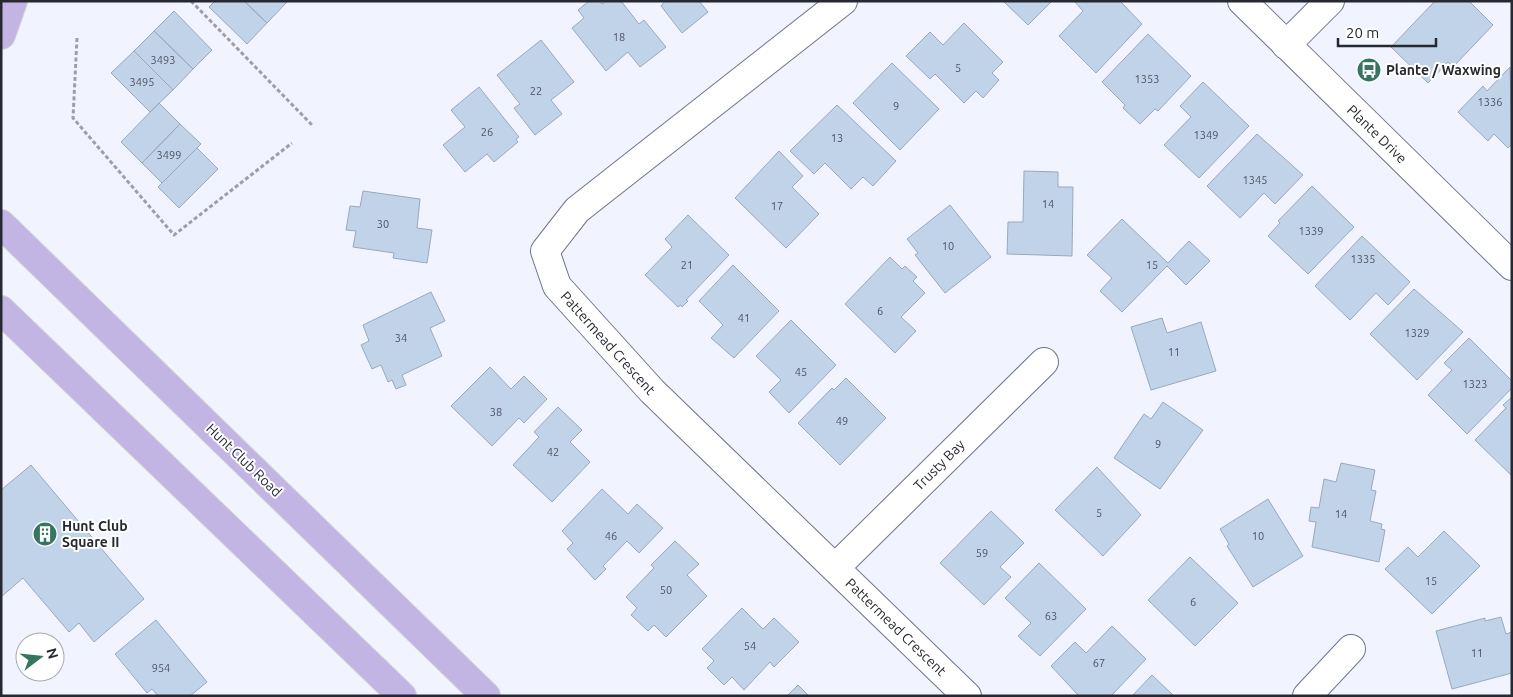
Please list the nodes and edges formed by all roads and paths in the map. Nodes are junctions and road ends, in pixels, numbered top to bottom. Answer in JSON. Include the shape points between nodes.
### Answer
{"nodes":[{"id":1,"x":4,"y":1,"type":"edge"},
{"id":2,"x":13,"y":1,"type":"edge"},
{"id":3,"x":191,"y":1,"type":"edge"},
{"id":4,"x":842,"y":1,"type":"edge"},
{"id":5,"x":1242,"y":1,"type":"edge"},
{"id":6,"x":1330,"y":1,"type":"edge"},
{"id":7,"x":1,"y":4,"type":"edge"},
{"id":8,"x":1,"y":35,"type":"edge"},
{"id":9,"x":77,"y":38,"type":"dead end"},
{"id":10,"x":1286,"y":45,"type":"junction"},
{"id":11,"x":313,"y":126,"type":"dead end"},
{"id":12,"x":292,"y":143,"type":"dead end"},
{"id":13,"x":1,"y":224,"type":"edge"},
{"id":14,"x":1512,"y":266,"type":"edge"},
{"id":15,"x":1,"y":310,"type":"edge"},
{"id":16,"x":1044,"y":362,"type":"dead end"},
{"id":17,"x":834,"y":568,"type":"junction"},
{"id":18,"x":1351,"y":650,"type":"dead end"},
{"id":19,"x":402,"y":696,"type":"edge"},
{"id":20,"x":486,"y":696,"type":"edge"},
{"id":21,"x":967,"y":696,"type":"edge"},
{"id":22,"x":1307,"y":696,"type":"edge"}],
"edges":[{"from":1,"to":7,"type":"street"},
{"from":2,"to":8,"type":"main road"},
{"from":3,"to":11,"type":"path"},
{"from":4,"to":17,"type":"street","name":"Pattermead Crescent","via":[[577,210],[545,251],[557,286],[652,391]]},
{"from":5,"to":10,"type":"street","name":"Plante Drive"},
{"from":6,"to":10,"type":"street"},
{"from":9,"to":12,"type":"path","via":[[73,118],[174,235]]},
{"from":10,"to":14,"type":"street","name":"Plante Drive"},
{"from":13,"to":20,"type":"main road","name":"Hunt Club Road"},
{"from":15,"to":19,"type":"main road"},
{"from":16,"to":17,"type":"street","name":"Trusty Bay"},
{"from":17,"to":21,"type":"street","name":"Pattermead Crescent"},
{"from":18,"to":22,"type":"street"}]}
